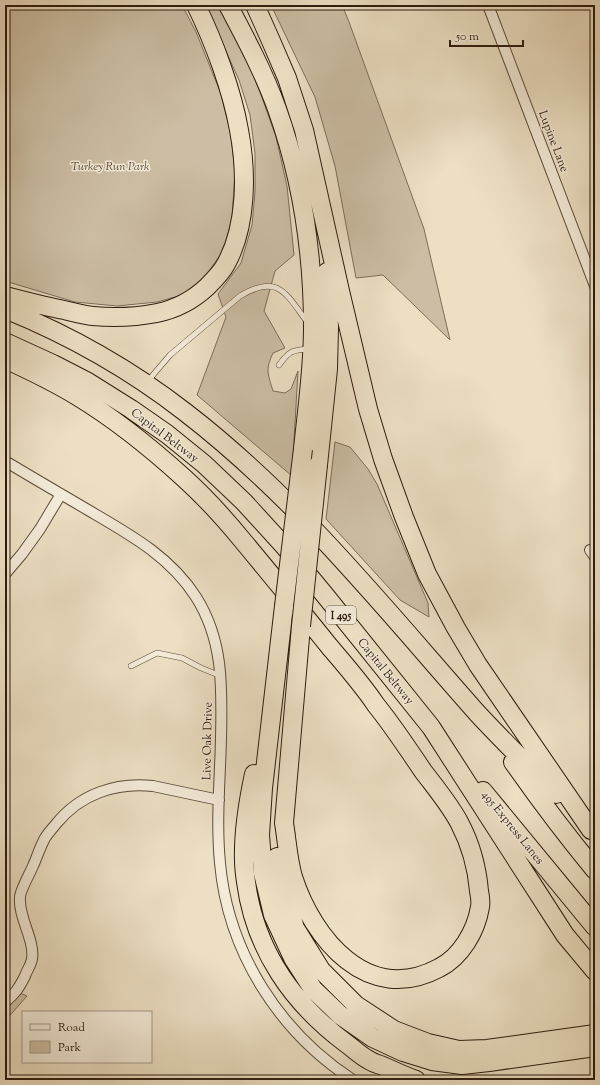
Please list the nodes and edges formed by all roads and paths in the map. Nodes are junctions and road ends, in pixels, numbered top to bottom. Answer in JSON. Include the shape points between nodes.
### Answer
{"nodes":[{"id":1,"x":196,"y":5,"type":"edge"},
{"id":2,"x":228,"y":5,"type":"edge"},
{"id":3,"x":254,"y":5,"type":"edge"},
{"id":4,"x":488,"y":5,"type":"edge"},
{"id":5,"x":318,"y":195,"type":"junction"},
{"id":6,"x":595,"y":286,"type":"edge"},
{"id":7,"x":5,"y":296,"type":"edge"},
{"id":8,"x":5,"y":308,"type":"edge"},
{"id":9,"x":313,"y":331,"type":"junction"},
{"id":10,"x":5,"y":342,"type":"edge"},
{"id":11,"x":312,"y":349,"type":"junction"},
{"id":12,"x":5,"y":359,"type":"edge"},
{"id":13,"x":279,"y":365,"type":"dead end"},
{"id":14,"x":146,"y":384,"type":"junction"},
{"id":15,"x":5,"y":461,"type":"edge"},
{"id":16,"x":61,"y":494,"type":"junction"},
{"id":17,"x":5,"y":574,"type":"edge"},
{"id":18,"x":284,"y":606,"type":"junction"},
{"id":19,"x":301,"y":626,"type":"junction"},
{"id":20,"x":131,"y":666,"type":"dead end"},
{"id":21,"x":221,"y":676,"type":"junction"},
{"id":22,"x":480,"y":716,"type":"junction"},
{"id":23,"x":430,"y":727,"type":"junction"},
{"id":24,"x":219,"y":800,"type":"junction"},
{"id":25,"x":593,"y":832,"type":"edge"},
{"id":26,"x":595,"y":870,"type":"edge"},
{"id":27,"x":595,"y":927,"type":"edge"},
{"id":28,"x":595,"y":971,"type":"edge"},
{"id":29,"x":5,"y":1002,"type":"edge"},
{"id":30,"x":595,"y":1034,"type":"edge"},
{"id":31,"x":552,"y":1046,"type":"junction"},
{"id":32,"x":595,"y":1047,"type":"edge"},
{"id":33,"x":353,"y":1080,"type":"edge"},
{"id":34,"x":416,"y":1080,"type":"edge"}],
"edges":[{"from":1,"to":7,"type":"highway","via":[[214,46],[239,130],[244,184],[242,211],[238,234],[226,265],[213,281],[188,301],[174,308],[140,316],[92,316]]},
{"from":2,"to":9,"type":"highway","via":[[246,38],[279,114],[295,169],[308,249]]},
{"from":3,"to":5,"type":"highway","via":[[274,47],[297,107]]},
{"from":4,"to":6,"type":"street","name":"Lupine Lane"},
{"from":5,"to":19,"type":"highway","bridge":true,"via":[[328,286],[328,369]]},
{"from":5,"to":25,"type":"highway","via":[[368,409],[404,517],[428,574],[478,665]]},
{"from":8,"to":14,"type":"highway","via":[[69,339]]},
{"from":9,"to":11,"type":"highway"},
{"from":9,"to":14,"type":"lane","via":[[278,288],[257,288],[240,296],[170,355]]},
{"from":10,"to":23,"type":"highway","name":"Capital Beltway","number":"I 495","via":[[88,382],[167,434],[204,464],[244,502],[285,547]]},
{"from":11,"to":13,"type":"lane","via":[[294,350]]},
{"from":11,"to":18,"type":"highway","bridge":true},
{"from":12,"to":19,"type":"highway","via":[[79,397],[152,450],[186,479],[263,564],[375,702],[446,803],[459,822],[469,844],[478,875],[480,906],[474,930],[461,951],[444,966],[427,975],[393,980],[353,966],[324,938],[304,904],[293,876],[284,823]]},
{"from":14,"to":22,"type":"highway","via":[[186,412],[281,496],[360,580]]},
{"from":15,"to":16,"type":"street","name":"Live Oak Drive"},
{"from":16,"to":17,"type":"street","via":[[40,529]]},
{"from":16,"to":21,"type":"street","name":"Live Oak Drive","via":[[145,544],[182,578],[204,611],[216,647]]},
{"from":18,"to":31,"type":"highway","via":[[260,835],[263,873],[273,915],[293,958],[313,989],[340,1015],[373,1038],[402,1052],[432,1061],[462,1065],[489,1062]]},
{"from":18,"to":34,"type":"highway","via":[[245,832],[244,862],[251,911],[272,961],[285,982],[312,1014],[331,1032],[369,1060]]},
{"from":19,"to":31,"type":"highway","via":[[276,822],[277,856],[295,928],[321,970],[356,1005],[394,1030],[428,1043],[459,1050]]},
{"from":20,"to":21,"type":"lane","via":[[156,653],[182,658]]},
{"from":21,"to":24,"type":"street","name":"Live Oak Drive"},
{"from":22,"to":25,"type":"highway"},
{"from":22,"to":26,"type":"highway"},
{"from":23,"to":27,"type":"highway","name":"495 Express Lanes"},
{"from":23,"to":28,"type":"highway","name":"Capital Beltway","number":"I 495","via":[[565,935]]},
{"from":24,"to":29,"type":"street","via":[[153,786],[126,785],[84,799],[60,818],[45,838],[20,896],[32,947],[32,960],[14,995]]},
{"from":24,"to":33,"type":"street","name":"Live Oak Drive","via":[[218,837],[222,878],[229,910],[245,958],[267,997],[302,1039]]},
{"from":30,"to":31,"type":"highway"},
{"from":31,"to":32,"type":"highway"}]}
